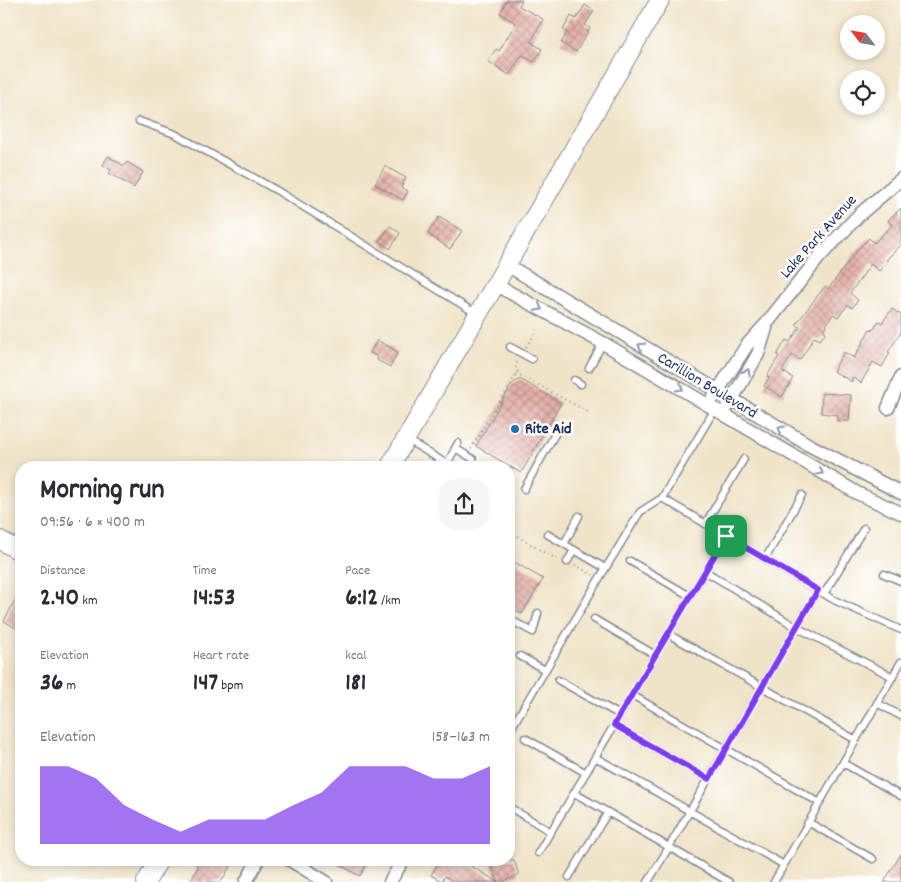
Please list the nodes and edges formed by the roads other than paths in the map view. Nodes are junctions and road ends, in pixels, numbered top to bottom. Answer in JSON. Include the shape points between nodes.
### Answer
{"nodes":[{"id":1,"x":660,"y":0,"type":"edge"},
{"id":2,"x":139,"y":121,"type":"dead end"},
{"id":3,"x":901,"y":179,"type":"edge"},
{"id":4,"x":507,"y":265,"type":"junction"},
{"id":5,"x":496,"y":285,"type":"junction"},
{"id":6,"x":478,"y":315,"type":"junction"},
{"id":7,"x":767,"y":323,"type":"junction"},
{"id":8,"x":603,"y":343,"type":"junction"},
{"id":9,"x":510,"y":347,"type":"dead end"},
{"id":10,"x":532,"y":359,"type":"dead end"},
{"id":11,"x":589,"y":368,"type":"dead end"},
{"id":12,"x":901,"y":377,"type":"edge"},
{"id":13,"x":574,"y":380,"type":"dead end"},
{"id":14,"x":581,"y":384,"type":"dead end"},
{"id":15,"x":718,"y":391,"type":"junction"},
{"id":16,"x":731,"y":400,"type":"junction"},
{"id":17,"x":888,"y":408,"type":"dead end"},
{"id":18,"x":716,"y":410,"type":"junction"},
{"id":19,"x":559,"y":427,"type":"dead end"},
{"id":20,"x":406,"y":438,"type":"junction"},
{"id":21,"x":470,"y":457,"type":"road end"},
{"id":22,"x":744,"y":459,"type":"dead end"},
{"id":23,"x":392,"y":461,"type":"edge"},
{"id":24,"x":440,"y":461,"type":"edge"},
{"id":25,"x":450,"y":461,"type":"edge"},
{"id":26,"x":524,"y":489,"type":"dead end"},
{"id":27,"x":901,"y":493,"type":"edge"},
{"id":28,"x":802,"y":495,"type":"dead end"},
{"id":29,"x":662,"y":498,"type":"junction"},
{"id":30,"x":901,"y":513,"type":"edge"},
{"id":31,"x":579,"y":516,"type":"dead end"},
{"id":32,"x":705,"y":524,"type":"junction"},
{"id":33,"x":864,"y":528,"type":"dead end"},
{"id":34,"x":547,"y":534,"type":"dead end"},
{"id":35,"x":726,"y":536,"type":"junction"},
{"id":36,"x":0,"y":540,"type":"edge"},
{"id":37,"x":564,"y":544,"type":"junction"},
{"id":38,"x":15,"y":549,"type":"edge"},
{"id":39,"x":574,"y":550,"type":"junction"},
{"id":40,"x":765,"y":559,"type":"junction"},
{"id":41,"x":630,"y":561,"type":"dead end"},
{"id":42,"x":567,"y":562,"type":"road end"},
{"id":43,"x":605,"y":568,"type":"junction"},
{"id":44,"x":705,"y":571,"type":"junction"},
{"id":45,"x":884,"y":574,"type":"dead end"},
{"id":46,"x":901,"y":581,"type":"edge"},
{"id":47,"x":818,"y":590,"type":"junction"},
{"id":48,"x":824,"y":594,"type":"junction"},
{"id":49,"x":690,"y":596,"type":"junction"},
{"id":50,"x":538,"y":613,"type":"dead end"},
{"id":51,"x":594,"y":619,"type":"dead end"},
{"id":52,"x":515,"y":622,"type":"edge"},
{"id":53,"x":796,"y":627,"type":"junction"},
{"id":54,"x":901,"y":630,"type":"edge"},
{"id":55,"x":668,"y":634,"type":"junction"},
{"id":56,"x":655,"y":654,"type":"junction"},
{"id":57,"x":520,"y":656,"type":"dead end"},
{"id":58,"x":901,"y":662,"type":"edge"},
{"id":59,"x":545,"y":670,"type":"junction"},
{"id":60,"x":893,"y":677,"type":"junction"},
{"id":61,"x":558,"y":680,"type":"dead end"},
{"id":62,"x":761,"y":687,"type":"junction"},
{"id":63,"x":632,"y":695,"type":"junction"},
{"id":64,"x":878,"y":703,"type":"junction"},
{"id":65,"x":620,"y":715,"type":"junction"},
{"id":66,"x":901,"y":716,"type":"edge"},
{"id":67,"x":515,"y":722,"type":"edge"},
{"id":68,"x":614,"y":725,"type":"junction"},
{"id":69,"x":525,"y":738,"type":"dead end"},
{"id":70,"x":856,"y":740,"type":"junction"},
{"id":71,"x":725,"y":748,"type":"junction"},
{"id":72,"x":595,"y":757,"type":"junction"},
{"id":73,"x":843,"y":763,"type":"junction"},
{"id":74,"x":586,"y":773,"type":"junction"},
{"id":75,"x":709,"y":779,"type":"junction"},
{"id":76,"x":574,"y":793,"type":"junction"},
{"id":77,"x":901,"y":796,"type":"edge"},
{"id":78,"x":820,"y":803,"type":"junction"},
{"id":79,"x":690,"y":810,"type":"junction"},
{"id":80,"x":515,"y":811,"type":"edge"},
{"id":81,"x":608,"y":812,"type":"junction"},
{"id":82,"x":808,"y":822,"type":"junction"},
{"id":83,"x":551,"y":832,"type":"junction"},
{"id":84,"x":669,"y":847,"type":"junction"},
{"id":85,"x":538,"y":853,"type":"dead end"},
{"id":86,"x":873,"y":859,"type":"dead end"},
{"id":87,"x":784,"y":865,"type":"junction"},
{"id":88,"x":155,"y":866,"type":"edge"},
{"id":89,"x":255,"y":866,"type":"edge"},
{"id":90,"x":300,"y":866,"type":"edge"},
{"id":91,"x":399,"y":866,"type":"edge"},
{"id":92,"x":569,"y":877,"type":"dead end"},
{"id":93,"x":146,"y":882,"type":"edge"},
{"id":94,"x":246,"y":882,"type":"edge"},
{"id":95,"x":326,"y":882,"type":"edge"},
{"id":96,"x":390,"y":882,"type":"edge"},
{"id":97,"x":648,"y":882,"type":"edge"},
{"id":98,"x":729,"y":882,"type":"edge"},
{"id":99,"x":774,"y":882,"type":"edge"}],
"edges":[{"from":1,"to":4,"type":"main road"},
{"from":2,"to":6,"type":"lane","via":[[175,134],[276,190]]},
{"from":3,"to":7,"type":"street","name":"Lake Park Avenue","via":[[839,235]]},
{"from":4,"to":5,"type":"main road"},
{"from":15,"to":4,"type":"street","name":"Carillion Boulevard","one_way":true},
{"from":5,"to":6,"type":"main road"},
{"from":5,"to":8,"type":"street","name":"Carillion Boulevard","one_way":true},
{"from":6,"to":20,"type":"main road"},
{"from":7,"to":15,"type":"street","name":"Lake Park Avenue","via":[[747,346]]},
{"from":16,"to":7,"type":"street","name":"Lake Park Avenue","one_way":true,"via":[[758,354]]},
{"from":8,"to":11,"type":"lane"},
{"from":8,"to":18,"type":"street","name":"Carillion Boulevard","one_way":true},
{"from":9,"to":10,"type":"lane"},
{"from":12,"to":17,"type":"street"},
{"from":13,"to":14,"type":"lane"},
{"from":15,"to":16,"type":"street","name":"Carillion Boulevard"},
{"from":15,"to":18,"type":"street","name":"Lake Park Avenue"},
{"from":16,"to":18,"type":"street","name":"Lake Park Avenue"},
{"from":27,"to":16,"type":"street","name":"Carillion Boulevard","one_way":true},
{"from":18,"to":29,"type":"lane"},
{"from":18,"to":30,"type":"street","name":"Carillion Boulevard","one_way":true,"via":[[857,493]]},
{"from":19,"to":26,"type":"lane"},
{"from":20,"to":23,"type":"main road"},
{"from":20,"to":24,"type":"lane"},
{"from":21,"to":25,"type":"lane","via":[[457,445]]},
{"from":22,"to":32,"type":"lane"},
{"from":28,"to":40,"type":"lane"},
{"from":29,"to":32,"type":"lane"},
{"from":29,"to":43,"type":"lane","via":[[640,512]]},
{"from":31,"to":37,"type":"lane"},
{"from":32,"to":35,"type":"lane"},
{"from":33,"to":48,"type":"lane"},
{"from":34,"to":37,"type":"lane"},
{"from":35,"to":40,"type":"lane"},
{"from":35,"to":44,"type":"lane"},
{"from":36,"to":38,"type":"main road"},
{"from":37,"to":39,"type":"lane"},
{"from":39,"to":42,"type":"lane"},
{"from":39,"to":43,"type":"lane"},
{"from":40,"to":47,"type":"lane"},
{"from":41,"to":49,"type":"lane"},
{"from":43,"to":59,"type":"lane"},
{"from":44,"to":49,"type":"lane"},
{"from":44,"to":53,"type":"lane"},
{"from":45,"to":46,"type":"lane"},
{"from":47,"to":48,"type":"lane"},
{"from":47,"to":53,"type":"lane"},
{"from":48,"to":54,"type":"lane"},
{"from":49,"to":55,"type":"lane"},
{"from":50,"to":52,"type":"lane","via":[[533,632]]},
{"from":51,"to":56,"type":"lane"},
{"from":53,"to":60,"type":"lane"},
{"from":53,"to":62,"type":"lane"},
{"from":55,"to":56,"type":"lane"},
{"from":55,"to":62,"type":"lane"},
{"from":56,"to":63,"type":"lane"},
{"from":57,"to":59,"type":"lane"},
{"from":58,"to":60,"type":"lane"},
{"from":59,"to":67,"type":"lane"},
{"from":60,"to":64,"type":"lane"},
{"from":61,"to":65,"type":"lane"},
{"from":62,"to":70,"type":"lane"},
{"from":62,"to":71,"type":"lane"},
{"from":63,"to":65,"type":"lane"},
{"from":63,"to":71,"type":"lane"},
{"from":64,"to":66,"type":"lane"},
{"from":64,"to":70,"type":"lane"},
{"from":65,"to":68,"type":"lane"},
{"from":68,"to":72,"type":"lane"},
{"from":68,"to":75,"type":"lane"},
{"from":69,"to":74,"type":"lane"},
{"from":70,"to":73,"type":"lane"},
{"from":71,"to":75,"type":"lane"},
{"from":71,"to":78,"type":"lane"},
{"from":72,"to":74,"type":"lane"},
{"from":72,"to":79,"type":"lane"},
{"from":73,"to":77,"type":"lane"},
{"from":73,"to":78,"type":"lane"},
{"from":74,"to":76,"type":"lane"},
{"from":75,"to":79,"type":"lane"},
{"from":76,"to":81,"type":"lane"},
{"from":76,"to":83,"type":"lane"},
{"from":78,"to":82,"type":"lane"},
{"from":79,"to":84,"type":"lane"},
{"from":79,"to":87,"type":"lane"},
{"from":80,"to":83,"type":"lane"},
{"from":81,"to":84,"type":"lane"},
{"from":81,"to":92,"type":"lane"},
{"from":82,"to":86,"type":"lane"},
{"from":82,"to":87,"type":"lane"},
{"from":83,"to":85,"type":"lane"},
{"from":84,"to":97,"type":"lane"},
{"from":84,"to":98,"type":"lane"},
{"from":87,"to":99,"type":"lane"},
{"from":88,"to":93,"type":"main road"},
{"from":89,"to":94,"type":"street"},
{"from":90,"to":95,"type":"street"},
{"from":91,"to":96,"type":"street"}]}
